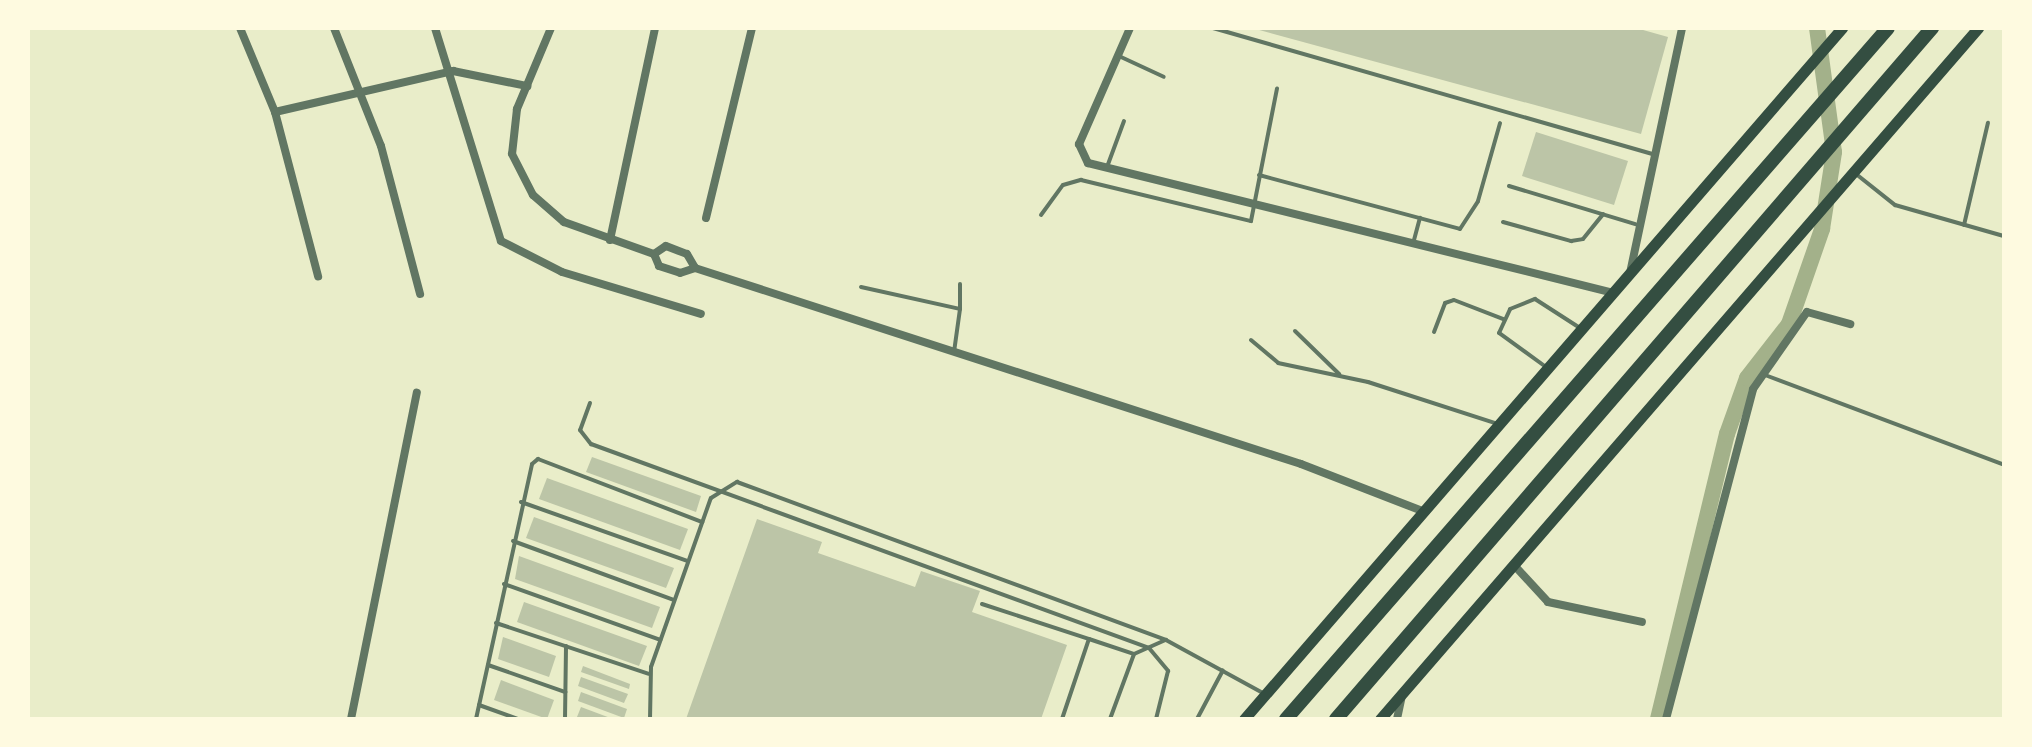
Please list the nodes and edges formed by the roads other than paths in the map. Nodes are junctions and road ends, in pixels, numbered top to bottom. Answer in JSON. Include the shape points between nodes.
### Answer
{"nodes":[{"id":1,"x":240,"y":28,"type":"edge"},
{"id":2,"x":334,"y":28,"type":"edge"},
{"id":3,"x":435,"y":28,"type":"edge"},
{"id":4,"x":551,"y":28,"type":"edge"},
{"id":5,"x":655,"y":28,"type":"edge"},
{"id":6,"x":752,"y":28,"type":"edge"},
{"id":7,"x":1213,"y":28,"type":"edge"},
{"id":8,"x":1682,"y":28,"type":"edge"},
{"id":9,"x":1888,"y":28,"type":"edge"},
{"id":10,"x":1932,"y":28,"type":"edge"},
{"id":11,"x":1978,"y":28,"type":"edge"},
{"id":12,"x":1126,"y":29,"type":"edge"},
{"id":13,"x":1841,"y":29,"type":"edge"},
{"id":14,"x":1121,"y":57,"type":"junction"},
{"id":15,"x":453,"y":71,"type":"junction"},
{"id":16,"x":1164,"y":77,"type":"dead end"},
{"id":17,"x":527,"y":86,"type":"junction"},
{"id":18,"x":1277,"y":89,"type":"dead end"},
{"id":19,"x":362,"y":95,"type":"junction"},
{"id":20,"x":275,"y":112,"type":"junction"},
{"id":21,"x":1124,"y":121,"type":"dead end"},
{"id":22,"x":1500,"y":123,"type":"dead end"},
{"id":23,"x":1988,"y":123,"type":"dead end"},
{"id":24,"x":1653,"y":154,"type":"junction"},
{"id":25,"x":1106,"y":169,"type":"junction"},
{"id":26,"x":1259,"y":175,"type":"junction"},
{"id":27,"x":1852,"y":175,"type":"junction"},
{"id":28,"x":1509,"y":186,"type":"dead end"},
{"id":29,"x":1253,"y":202,"type":"junction"},
{"id":30,"x":1603,"y":214,"type":"junction"},
{"id":31,"x":1041,"y":215,"type":"dead end"},
{"id":32,"x":706,"y":218,"type":"dead end"},
{"id":33,"x":1420,"y":218,"type":"junction"},
{"id":34,"x":1503,"y":222,"type":"dead end"},
{"id":35,"x":1635,"y":224,"type":"junction"},
{"id":36,"x":1964,"y":225,"type":"junction"},
{"id":37,"x":2004,"y":236,"type":"edge"},
{"id":38,"x":610,"y":240,"type":"junction"},
{"id":39,"x":1414,"y":240,"type":"junction"},
{"id":40,"x":654,"y":254,"type":"junction"},
{"id":41,"x":695,"y":268,"type":"junction"},
{"id":42,"x":1630,"y":274,"type":"junction"},
{"id":43,"x":318,"y":276,"type":"dead end"},
{"id":44,"x":960,"y":284,"type":"dead end"},
{"id":45,"x":861,"y":287,"type":"dead end"},
{"id":46,"x":1614,"y":293,"type":"junction"},
{"id":47,"x":420,"y":294,"type":"dead end"},
{"id":48,"x":960,"y":309,"type":"junction"},
{"id":49,"x":701,"y":314,"type":"dead end"},
{"id":50,"x":1503,"y":319,"type":"junction"},
{"id":51,"x":1850,"y":324,"type":"dead end"},
{"id":52,"x":1582,"y":330,"type":"junction"},
{"id":53,"x":1295,"y":331,"type":"dead end"},
{"id":54,"x":1434,"y":332,"type":"dead end"},
{"id":55,"x":1251,"y":340,"type":"dead end"},
{"id":56,"x":954,"y":352,"type":"junction"},
{"id":57,"x":1548,"y":369,"type":"junction"},
{"id":58,"x":1762,"y":374,"type":"junction"},
{"id":59,"x":1340,"y":375,"type":"junction"},
{"id":60,"x":417,"y":393,"type":"dead end"},
{"id":61,"x":590,"y":403,"type":"dead end"},
{"id":62,"x":1501,"y":425,"type":"junction"},
{"id":63,"x":2004,"y":465,"type":"edge"},
{"id":64,"x":717,"y":489,"type":"junction"},
{"id":65,"x":521,"y":502,"type":"junction"},
{"id":66,"x":1425,"y":512,"type":"junction"},
{"id":67,"x":702,"y":522,"type":"junction"},
{"id":68,"x":513,"y":541,"type":"junction"},
{"id":69,"x":688,"y":561,"type":"junction"},
{"id":70,"x":1514,"y":565,"type":"junction"},
{"id":71,"x":504,"y":584,"type":"junction"},
{"id":72,"x":674,"y":600,"type":"junction"},
{"id":73,"x":982,"y":604,"type":"dead end"},
{"id":74,"x":1642,"y":622,"type":"dead end"},
{"id":75,"x":496,"y":623,"type":"junction"},
{"id":76,"x":1089,"y":639,"type":"junction"},
{"id":77,"x":660,"y":640,"type":"junction"},
{"id":78,"x":1166,"y":640,"type":"junction"},
{"id":79,"x":566,"y":646,"type":"junction"},
{"id":80,"x":1149,"y":648,"type":"junction"},
{"id":81,"x":1134,"y":654,"type":"junction"},
{"id":82,"x":487,"y":665,"type":"junction"},
{"id":83,"x":1223,"y":670,"type":"junction"},
{"id":84,"x":650,"y":675,"type":"junction"},
{"id":85,"x":565,"y":692,"type":"junction"},
{"id":86,"x":1403,"y":693,"type":"junction"},
{"id":87,"x":1266,"y":695,"type":"junction"},
{"id":88,"x":479,"y":705,"type":"junction"},
{"id":89,"x":351,"y":719,"type":"edge"},
{"id":90,"x":476,"y":719,"type":"edge"},
{"id":91,"x":518,"y":719,"type":"edge"},
{"id":92,"x":565,"y":719,"type":"edge"},
{"id":93,"x":650,"y":719,"type":"edge"},
{"id":94,"x":1062,"y":719,"type":"edge"},
{"id":95,"x":1110,"y":719,"type":"edge"},
{"id":96,"x":1156,"y":719,"type":"edge"},
{"id":97,"x":1197,"y":719,"type":"edge"},
{"id":98,"x":1244,"y":719,"type":"edge"},
{"id":99,"x":1286,"y":719,"type":"edge"},
{"id":100,"x":1336,"y":719,"type":"edge"},
{"id":101,"x":1380,"y":719,"type":"edge"},
{"id":102,"x":1397,"y":719,"type":"edge"},
{"id":103,"x":1666,"y":719,"type":"edge"}],
"edges":[{"from":1,"to":20,"type":"street"},
{"from":2,"to":19,"type":"street"},
{"from":3,"to":15,"type":"street"},
{"from":4,"to":17,"type":"street"},
{"from":5,"to":38,"type":"street"},
{"from":6,"to":32,"type":"street"},
{"from":7,"to":24,"type":"lane"},
{"from":8,"to":24,"type":"street"},
{"from":9,"to":99,"type":"highway"},
{"from":10,"to":100,"type":"highway"},
{"from":11,"to":27,"type":"main road"},
{"from":12,"to":14,"type":"street"},
{"from":13,"to":42,"type":"main road"},
{"from":14,"to":16,"type":"lane"},
{"from":14,"to":25,"type":"street","via":[[1079,144],[1084,159]]},
{"from":15,"to":17,"type":"street"},
{"from":15,"to":19,"type":"street"},
{"from":15,"to":49,"type":"street","via":[[501,241],[562,272]]},
{"from":17,"to":38,"type":"street","via":[[511,135],[520,176],[546,210]]},
{"from":18,"to":26,"type":"lane"},
{"from":19,"to":20,"type":"street"},
{"from":19,"to":47,"type":"street"},
{"from":20,"to":43,"type":"street"},
{"from":21,"to":25,"type":"lane"},
{"from":22,"to":33,"type":"lane","via":[[1469,226]]},
{"from":23,"to":36,"type":"lane"},
{"from":24,"to":35,"type":"street"},
{"from":25,"to":29,"type":"street"},
{"from":26,"to":29,"type":"lane"},
{"from":26,"to":33,"type":"lane"},
{"from":27,"to":36,"type":"lane","via":[[1895,205]]},
{"from":27,"to":70,"type":"main road"},
{"from":28,"to":30,"type":"lane"},
{"from":29,"to":31,"type":"lane","via":[[1251,221],[1072,180]]},
{"from":29,"to":39,"type":"street"},
{"from":30,"to":34,"type":"lane","via":[[1583,239],[1571,241]]},
{"from":30,"to":35,"type":"lane"},
{"from":33,"to":39,"type":"lane"},
{"from":35,"to":42,"type":"street"},
{"from":36,"to":37,"type":"lane"},
{"from":38,"to":40,"type":"street"},
{"from":39,"to":46,"type":"street"},
{"from":40,"to":41,"type":"street","via":[[659,266],[680,273]]},
{"from":40,"to":41,"type":"street","via":[[666,246],[687,254]]},
{"from":41,"to":56,"type":"street"},
{"from":42,"to":46,"type":"main road"},
{"from":44,"to":48,"type":"lane"},
{"from":45,"to":48,"type":"lane"},
{"from":46,"to":52,"type":"main road"},
{"from":48,"to":56,"type":"lane"},
{"from":50,"to":52,"type":"lane","via":[[1520,301],[1535,299]]},
{"from":50,"to":54,"type":"lane","via":[[1454,300],[1445,303]]},
{"from":50,"to":57,"type":"lane","via":[[1503,338]]},
{"from":51,"to":58,"type":"street","via":[[1807,312]]},
{"from":52,"to":57,"type":"main road"},
{"from":53,"to":59,"type":"lane"},
{"from":55,"to":59,"type":"lane","via":[[1278,363]]},
{"from":56,"to":66,"type":"street","via":[[1301,464]]},
{"from":57,"to":62,"type":"main road"},
{"from":58,"to":63,"type":"lane"},
{"from":58,"to":103,"type":"street","via":[[1739,427]]},
{"from":59,"to":62,"type":"lane"},
{"from":60,"to":89,"type":"street"},
{"from":61,"to":64,"type":"lane","via":[[580,430],[591,444]]},
{"from":62,"to":66,"type":"main road"},
{"from":64,"to":67,"type":"lane"},
{"from":64,"to":78,"type":"lane","via":[[737,482]]},
{"from":64,"to":80,"type":"lane"},
{"from":65,"to":67,"type":"lane","via":[[538,459]]},
{"from":65,"to":68,"type":"lane"},
{"from":65,"to":69,"type":"lane"},
{"from":66,"to":87,"type":"main road"},
{"from":67,"to":69,"type":"lane"},
{"from":68,"to":71,"type":"lane"},
{"from":68,"to":72,"type":"lane"},
{"from":69,"to":72,"type":"lane"},
{"from":70,"to":74,"type":"street","via":[[1548,602]]},
{"from":70,"to":86,"type":"main road"},
{"from":71,"to":75,"type":"lane"},
{"from":71,"to":77,"type":"lane"},
{"from":72,"to":77,"type":"lane"},
{"from":73,"to":76,"type":"lane"},
{"from":75,"to":79,"type":"lane"},
{"from":75,"to":82,"type":"lane"},
{"from":76,"to":81,"type":"lane"},
{"from":76,"to":94,"type":"lane"},
{"from":77,"to":84,"type":"lane"},
{"from":78,"to":80,"type":"lane"},
{"from":78,"to":83,"type":"lane"},
{"from":79,"to":84,"type":"lane"},
{"from":79,"to":85,"type":"lane"},
{"from":80,"to":81,"type":"lane"},
{"from":80,"to":96,"type":"lane","via":[[1168,671]]},
{"from":81,"to":95,"type":"lane"},
{"from":82,"to":85,"type":"lane"},
{"from":82,"to":88,"type":"lane"},
{"from":83,"to":87,"type":"lane"},
{"from":83,"to":97,"type":"lane"},
{"from":84,"to":93,"type":"lane"},
{"from":85,"to":92,"type":"lane"},
{"from":86,"to":101,"type":"main road"},
{"from":86,"to":102,"type":"street"},
{"from":87,"to":98,"type":"main road"},
{"from":88,"to":90,"type":"lane"},
{"from":88,"to":91,"type":"lane"}]}
